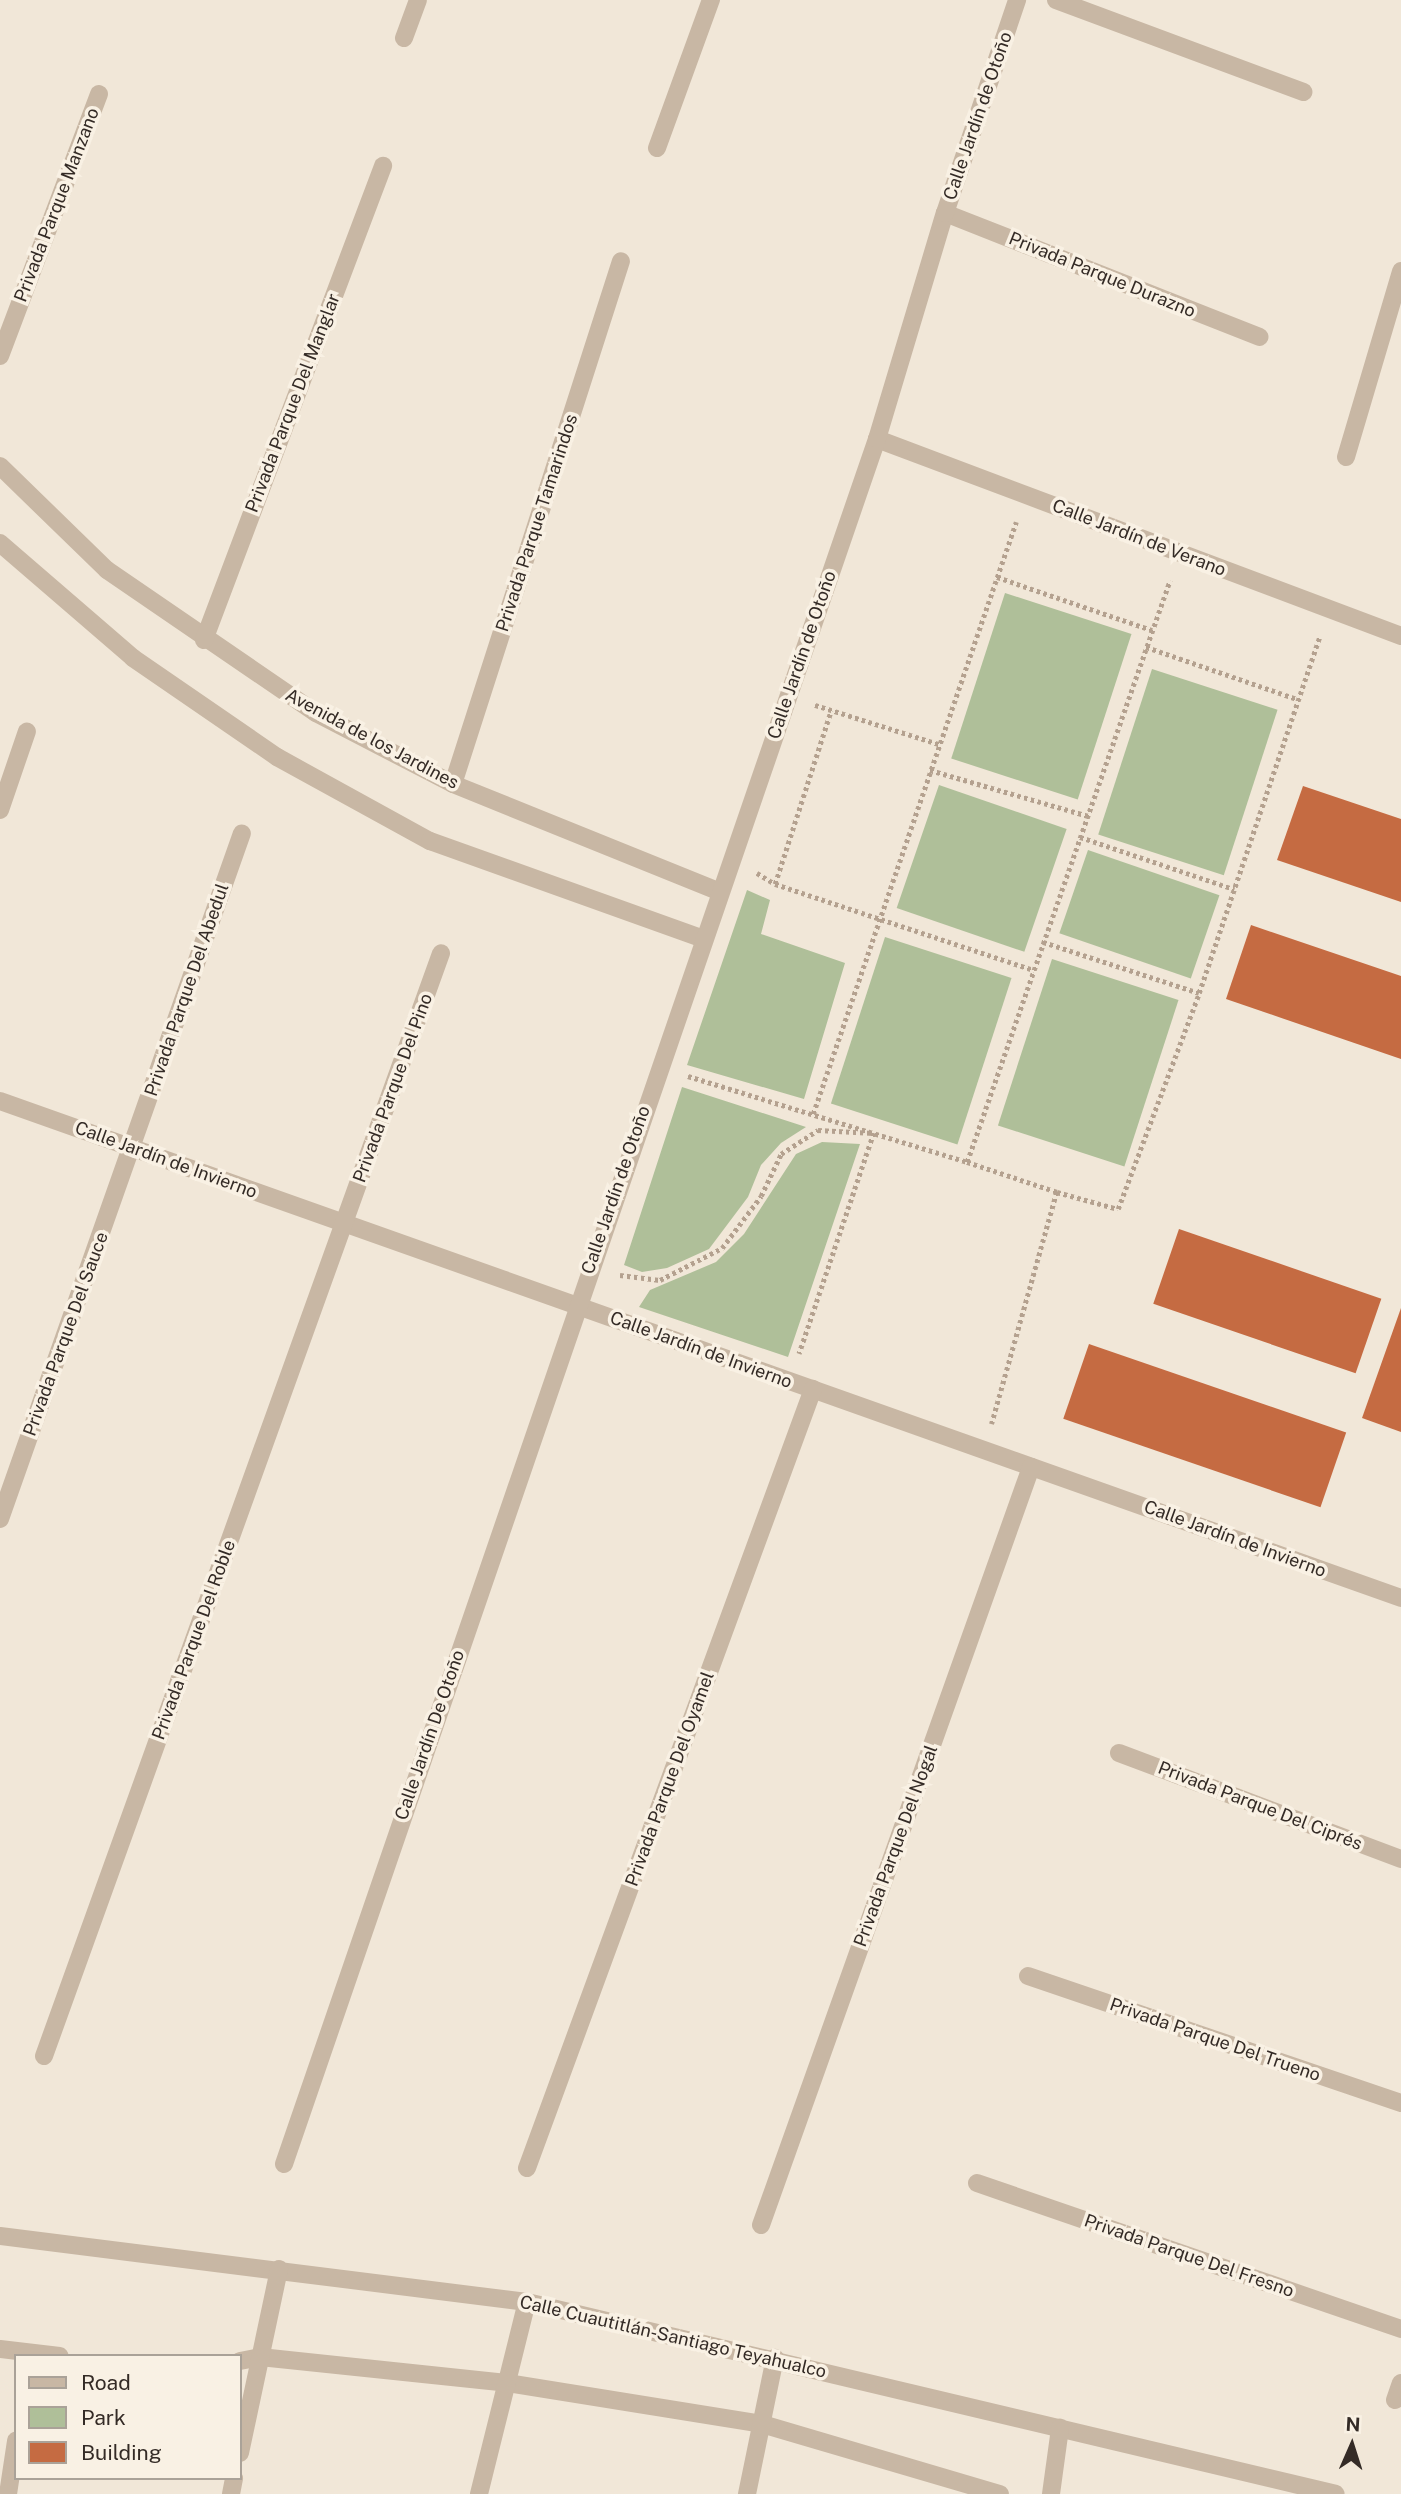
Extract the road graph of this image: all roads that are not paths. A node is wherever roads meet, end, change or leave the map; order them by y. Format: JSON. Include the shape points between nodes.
{"nodes":[{"id":1,"x":418,"y":0,"type":"edge"},
{"id":2,"x":711,"y":0,"type":"edge"},
{"id":3,"x":1017,"y":0,"type":"edge"},
{"id":4,"x":1056,"y":0,"type":"edge"},
{"id":5,"x":404,"y":38,"type":"dead end"},
{"id":6,"x":1303,"y":93,"type":"dead end"},
{"id":7,"x":99,"y":94,"type":"dead end"},
{"id":8,"x":657,"y":148,"type":"dead end"},
{"id":9,"x":383,"y":166,"type":"dead end"},
{"id":10,"x":945,"y":213,"type":"junction"},
{"id":11,"x":621,"y":261,"type":"dead end"},
{"id":12,"x":1401,"y":271,"type":"edge"},
{"id":13,"x":1259,"y":337,"type":"dead end"},
{"id":14,"x":0,"y":356,"type":"edge"},
{"id":15,"x":877,"y":439,"type":"junction"},
{"id":16,"x":1346,"y":457,"type":"dead end"},
{"id":17,"x":0,"y":466,"type":"edge"},
{"id":18,"x":0,"y":543,"type":"edge"},
{"id":19,"x":1401,"y":636,"type":"edge"},
{"id":20,"x":204,"y":639,"type":"junction"},
{"id":21,"x":27,"y":731,"type":"dead end"},
{"id":22,"x":453,"y":784,"type":"junction"},
{"id":23,"x":0,"y":810,"type":"edge"},
{"id":24,"x":242,"y":832,"type":"dead end"},
{"id":25,"x":720,"y":892,"type":"junction"},
{"id":26,"x":703,"y":939,"type":"junction"},
{"id":27,"x":441,"y":953,"type":"dead end"},
{"id":28,"x":0,"y":1101,"type":"edge"},
{"id":29,"x":132,"y":1148,"type":"junction"},
{"id":30,"x":345,"y":1223,"type":"junction"},
{"id":31,"x":576,"y":1305,"type":"junction"},
{"id":32,"x":813,"y":1389,"type":"junction"},
{"id":33,"x":1031,"y":1467,"type":"junction"},
{"id":34,"x":0,"y":1519,"type":"edge"},
{"id":35,"x":1401,"y":1598,"type":"edge"},
{"id":36,"x":1119,"y":1753,"type":"dead end"},
{"id":37,"x":1401,"y":1859,"type":"edge"},
{"id":38,"x":1028,"y":1976,"type":"dead end"},
{"id":39,"x":44,"y":2056,"type":"dead end"},
{"id":40,"x":1401,"y":2103,"type":"edge"},
{"id":41,"x":284,"y":2164,"type":"dead end"},
{"id":42,"x":527,"y":2168,"type":"dead end"},
{"id":43,"x":977,"y":2183,"type":"dead end"},
{"id":44,"x":761,"y":2225,"type":"dead end"},
{"id":45,"x":0,"y":2235,"type":"edge"},
{"id":46,"x":279,"y":2269,"type":"junction"},
{"id":47,"x":527,"y":2302,"type":"junction"},
{"id":48,"x":1401,"y":2329,"type":"edge"},
{"id":49,"x":0,"y":2349,"type":"edge"},
{"id":50,"x":23,"y":2354,"type":"edge"},
{"id":51,"x":260,"y":2357,"type":"junction"},
{"id":52,"x":775,"y":2358,"type":"junction"},
{"id":53,"x":242,"y":2361,"type":"edge"},
{"id":54,"x":507,"y":2382,"type":"junction"},
{"id":55,"x":762,"y":2424,"type":"junction"},
{"id":56,"x":1060,"y":2428,"type":"junction"},
{"id":57,"x":242,"y":2443,"type":"edge"},
{"id":58,"x":14,"y":2454,"type":"edge"},
{"id":59,"x":1296,"y":2490,"type":"edge"},
{"id":60,"x":8,"y":2494,"type":"edge"},
{"id":61,"x":479,"y":2494,"type":"edge"},
{"id":62,"x":747,"y":2494,"type":"edge"},
{"id":63,"x":1000,"y":2494,"type":"edge"},
{"id":64,"x":1051,"y":2494,"type":"edge"},
{"id":65,"x":1336,"y":2494,"type":"edge"}],
"edges":[{"from":1,"to":5,"type":"street"},
{"from":2,"to":8,"type":"street"},
{"from":3,"to":10,"type":"street","name":"Calle Jardín de Otoño"},
{"from":4,"to":6,"type":"street"},
{"from":7,"to":14,"type":"street","name":"Privada Parque Manzano"},
{"from":9,"to":20,"type":"street","name":"Privada Parque Del Manglar"},
{"from":10,"to":13,"type":"street","name":"Privada Parque Durazno"},
{"from":10,"to":15,"type":"street","name":"Calle Jardín de Otoño"},
{"from":11,"to":22,"type":"street","name":"Privada Parque Tamarindos"},
{"from":12,"to":16,"type":"street"},
{"from":15,"to":19,"type":"street","name":"Calle Jardín de Verano"},
{"from":15,"to":25,"type":"street","name":"Calle Jardín de Otoño"},
{"from":17,"to":20,"type":"street","name":"Avenida de los Jardines","via":[[107,570]]},
{"from":18,"to":26,"type":"street","via":[[133,658],[289,763],[430,841]]},
{"from":20,"to":22,"type":"street","name":"Avenida de los Jardines","via":[[316,713]]},
{"from":21,"to":23,"type":"street"},
{"from":22,"to":25,"type":"street","name":"Avenida de los Jardines"},
{"from":24,"to":29,"type":"street","name":"Privada Parque Del Abedul"},
{"from":25,"to":26,"type":"street","name":"Calle Jardín de Otoño"},
{"from":26,"to":31,"type":"street","name":"Calle Jardín de Otoño"},
{"from":27,"to":30,"type":"street","name":"Privada Parque Del Pino"},
{"from":28,"to":29,"type":"street","name":"Calle Jardín de Invierno"},
{"from":29,"to":30,"type":"street","name":"Calle Jardín de Invierno"},
{"from":29,"to":34,"type":"street","name":"Privada Parque Del Sauce"},
{"from":30,"to":31,"type":"street","name":"Calle Jardín de Invierno"},
{"from":30,"to":39,"type":"street","name":"Privada Parque Del Roble"},
{"from":31,"to":32,"type":"street","name":"Calle Jardín de Invierno"},
{"from":31,"to":41,"type":"street","name":"Calle Jardín De Otoño"},
{"from":32,"to":33,"type":"street","name":"Calle Jardín de Invierno"},
{"from":32,"to":42,"type":"street","name":"Privada Parque Del Oyamel"},
{"from":33,"to":35,"type":"street","name":"Calle Jardín de Invierno"},
{"from":33,"to":44,"type":"street","name":"Privada Parque Del Nogal"},
{"from":36,"to":37,"type":"street","name":"Privada Parque Del Ciprés"},
{"from":38,"to":40,"type":"street","name":"Privada Parque Del Trueno"},
{"from":43,"to":48,"type":"street","name":"Privada Parque Del Fresno"},
{"from":45,"to":46,"type":"street","name":"Calle Cuautitlán-Santiago Teyahualco"},
{"from":46,"to":47,"type":"street","name":"Calle Cuautitlán-Santiago Teyahualco"},
{"from":46,"to":51,"type":"street"},
{"from":47,"to":52,"type":"street","name":"Calle Cuautitlán-Santiago Teyahualco"},
{"from":47,"to":54,"type":"street"},
{"from":49,"to":50,"type":"street"},
{"from":51,"to":53,"type":"street"},
{"from":51,"to":54,"type":"street"},
{"from":51,"to":57,"type":"street"},
{"from":52,"to":55,"type":"street"},
{"from":52,"to":56,"type":"street","name":"Calle Cuautitlán-Santiago Teyahualco"},
{"from":54,"to":55,"type":"street"},
{"from":54,"to":61,"type":"street"},
{"from":55,"to":62,"type":"street"},
{"from":55,"to":63,"type":"street"},
{"from":56,"to":59,"type":"street","name":"Calle Cuautitlán-Santiago Teyahualco"},
{"from":56,"to":64,"type":"street"},
{"from":58,"to":60,"type":"street"},
{"from":59,"to":65,"type":"street","name":"Calle Cuautitlán-Santiago Teyahualco"}]}
